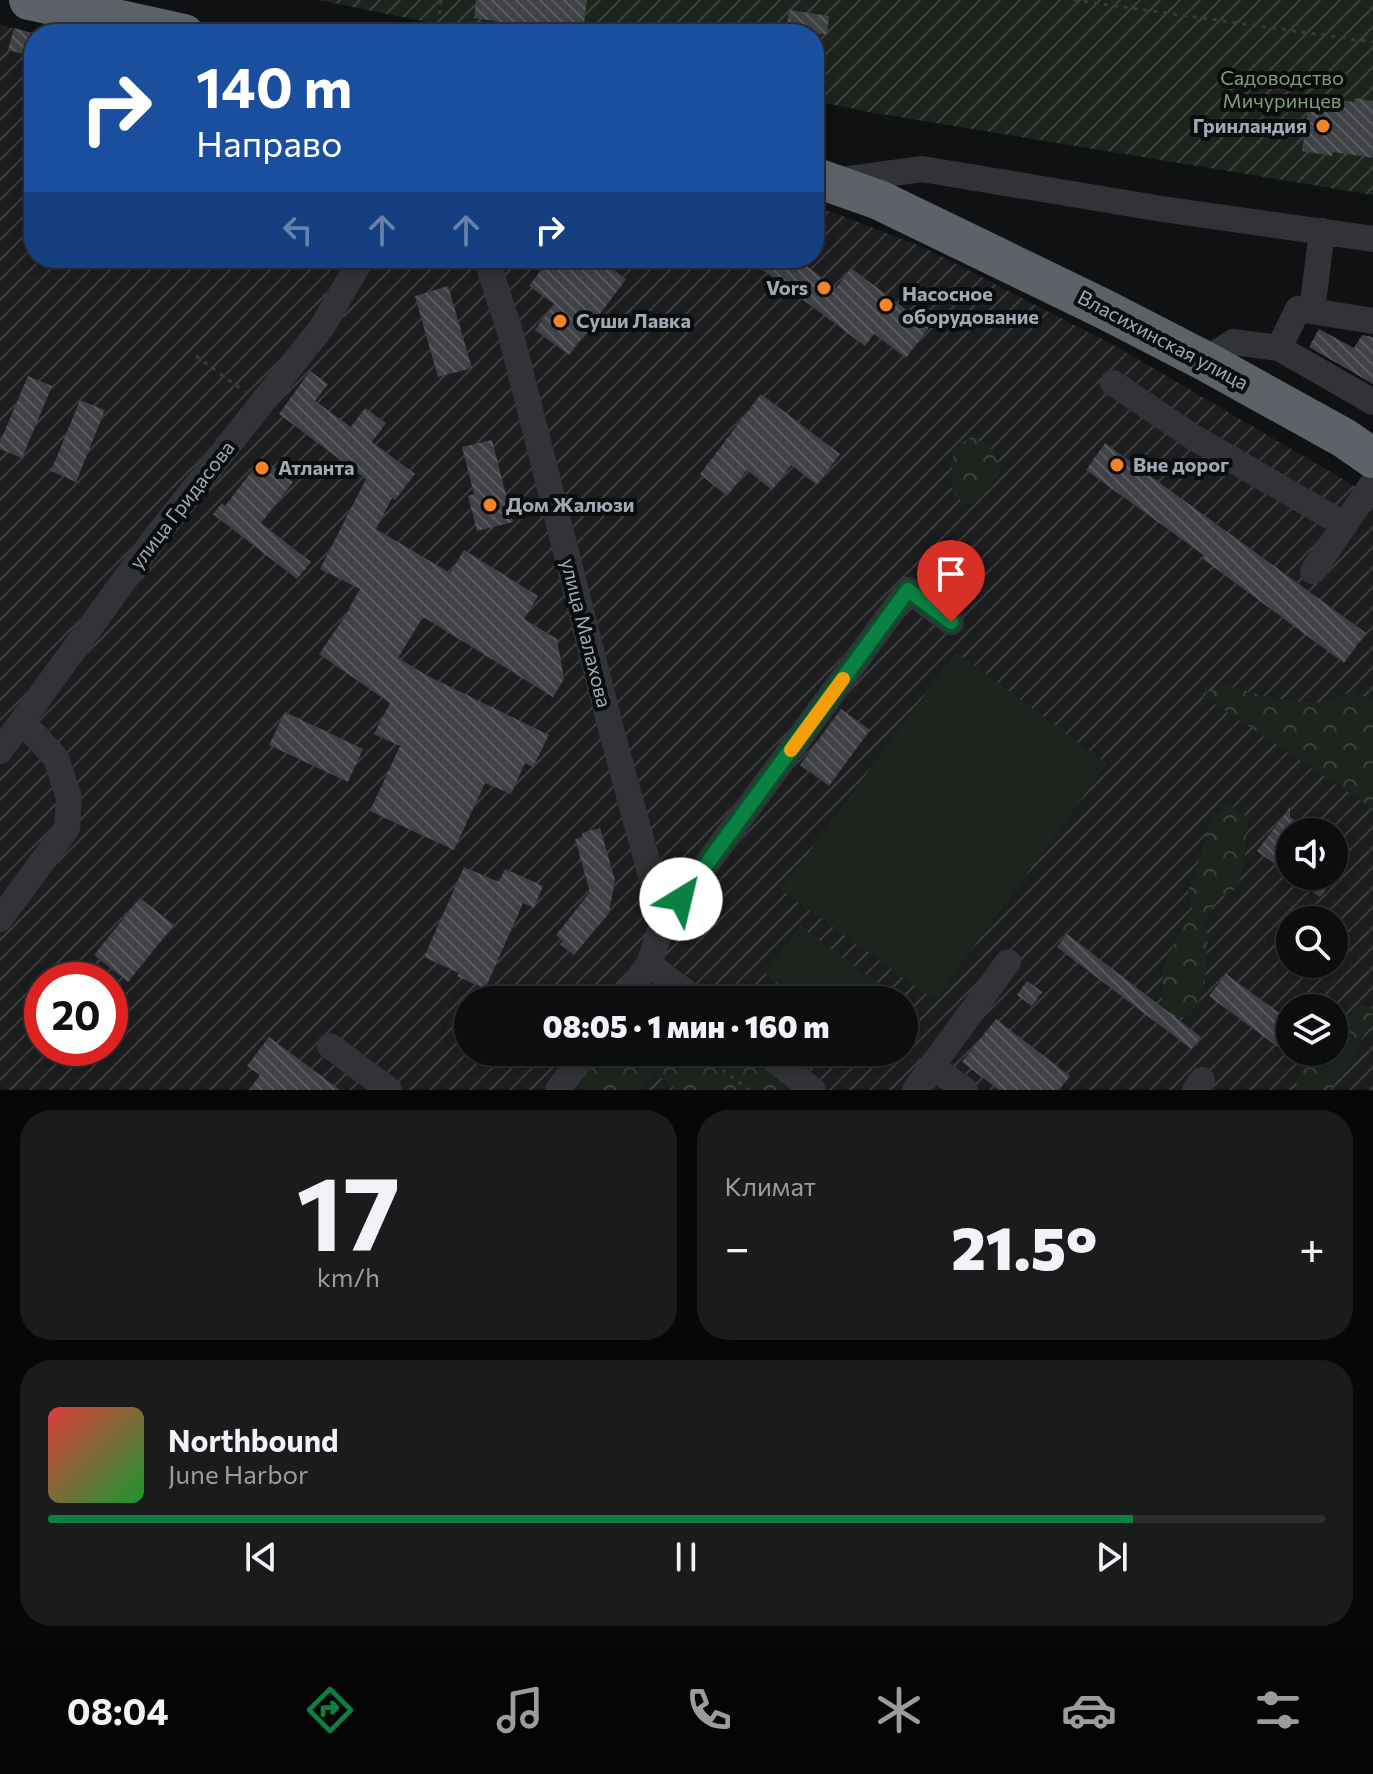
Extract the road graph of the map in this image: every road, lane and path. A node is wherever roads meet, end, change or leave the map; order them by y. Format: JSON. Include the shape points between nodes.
{"nodes":[{"id":1,"x":29,"y":0,"type":"edge"},
{"id":2,"x":441,"y":0,"type":"edge"},
{"id":3,"x":1074,"y":0,"type":"edge"},
{"id":4,"x":138,"y":24,"type":"edge"},
{"id":5,"x":438,"y":24,"type":"edge"},
{"id":6,"x":1373,"y":42,"type":"edge"},
{"id":7,"x":824,"y":179,"type":"edge"},
{"id":8,"x":824,"y":180,"type":"edge"},
{"id":9,"x":1322,"y":231,"type":"junction"},
{"id":10,"x":1373,"y":239,"type":"edge"},
{"id":11,"x":356,"y":268,"type":"edge"},
{"id":12,"x":489,"y":268,"type":"edge"},
{"id":13,"x":1312,"y":311,"type":"junction"},
{"id":14,"x":1373,"y":321,"type":"edge"},
{"id":15,"x":1279,"y":348,"type":"junction"},
{"id":16,"x":196,"y":356,"type":"dead end"},
{"id":17,"x":1205,"y":361,"type":"junction"},
{"id":18,"x":1113,"y":383,"type":"dead end"},
{"id":19,"x":1373,"y":402,"type":"edge"},
{"id":20,"x":261,"y":403,"type":"junction"},
{"id":21,"x":1373,"y":458,"type":"edge"},
{"id":22,"x":1373,"y":483,"type":"edge"},
{"id":23,"x":1345,"y":525,"type":"junction"},
{"id":24,"x":1313,"y":571,"type":"dead end"},
{"id":25,"x":951,"y":622,"type":"dead end"},
{"id":26,"x":20,"y":724,"type":"junction"},
{"id":27,"x":0,"y":751,"type":"edge"},
{"id":28,"x":0,"y":919,"type":"edge"},
{"id":29,"x":662,"y":925,"type":"junction"},
{"id":30,"x":1008,"y":962,"type":"dead end"},
{"id":31,"x":649,"y":964,"type":"junction"},
{"id":32,"x":632,"y":986,"type":"edge"},
{"id":33,"x":678,"y":986,"type":"edge"},
{"id":34,"x":330,"y":1046,"type":"dead end"},
{"id":35,"x":575,"y":1066,"type":"edge"},
{"id":36,"x":717,"y":1066,"type":"edge"},
{"id":37,"x":782,"y":1066,"type":"edge"},
{"id":38,"x":932,"y":1066,"type":"junction"},
{"id":39,"x":389,"y":1090,"type":"edge"},
{"id":40,"x":558,"y":1090,"type":"edge"},
{"id":41,"x":749,"y":1090,"type":"edge"},
{"id":42,"x":813,"y":1090,"type":"edge"},
{"id":43,"x":915,"y":1090,"type":"edge"},
{"id":44,"x":965,"y":1090,"type":"edge"}],
"edges":[{"from":1,"to":4,"type":"highway"},
{"from":2,"to":5,"type":"path"},
{"from":3,"to":6,"type":"path"},
{"from":7,"to":9,"type":"street","via":[[922,169]]},
{"from":8,"to":17,"type":"highway","name":"Власихинская улица","via":[[927,222]]},
{"from":9,"to":10,"type":"street"},
{"from":9,"to":13,"type":"street"},
{"from":11,"to":20,"type":"street","name":"улица Гридасова","via":[[322,327]]},
{"from":12,"to":29,"type":"street","name":"улица Малахова","via":[[511,335]]},
{"from":13,"to":14,"type":"street"},
{"from":13,"to":15,"type":"street","via":[[1298,309]]},
{"from":15,"to":17,"type":"street","via":[[1233,342]]},
{"from":15,"to":19,"type":"street"},
{"from":16,"to":20,"type":"path"},
{"from":17,"to":21,"type":"highway","name":"Власихинская улица"},
{"from":18,"to":23,"type":"street","via":[[1193,437]]},
{"from":20,"to":26,"type":"street","name":"улица Гридасова"},
{"from":22,"to":23,"type":"street"},
{"from":23,"to":24,"type":"street"},
{"from":25,"to":29,"type":"street","via":[[908,590]]},
{"from":26,"to":27,"type":"street","name":"улица Гридасова"},
{"from":26,"to":28,"type":"street","via":[[56,758],[69,798],[67,828]]},
{"from":29,"to":31,"type":"street"},
{"from":30,"to":38,"type":"street"},
{"from":31,"to":32,"type":"street"},
{"from":31,"to":33,"type":"street"},
{"from":34,"to":39,"type":"street"},
{"from":35,"to":40,"type":"street"},
{"from":36,"to":41,"type":"path"},
{"from":37,"to":42,"type":"street"},
{"from":38,"to":43,"type":"street"},
{"from":38,"to":44,"type":"street"}]}
